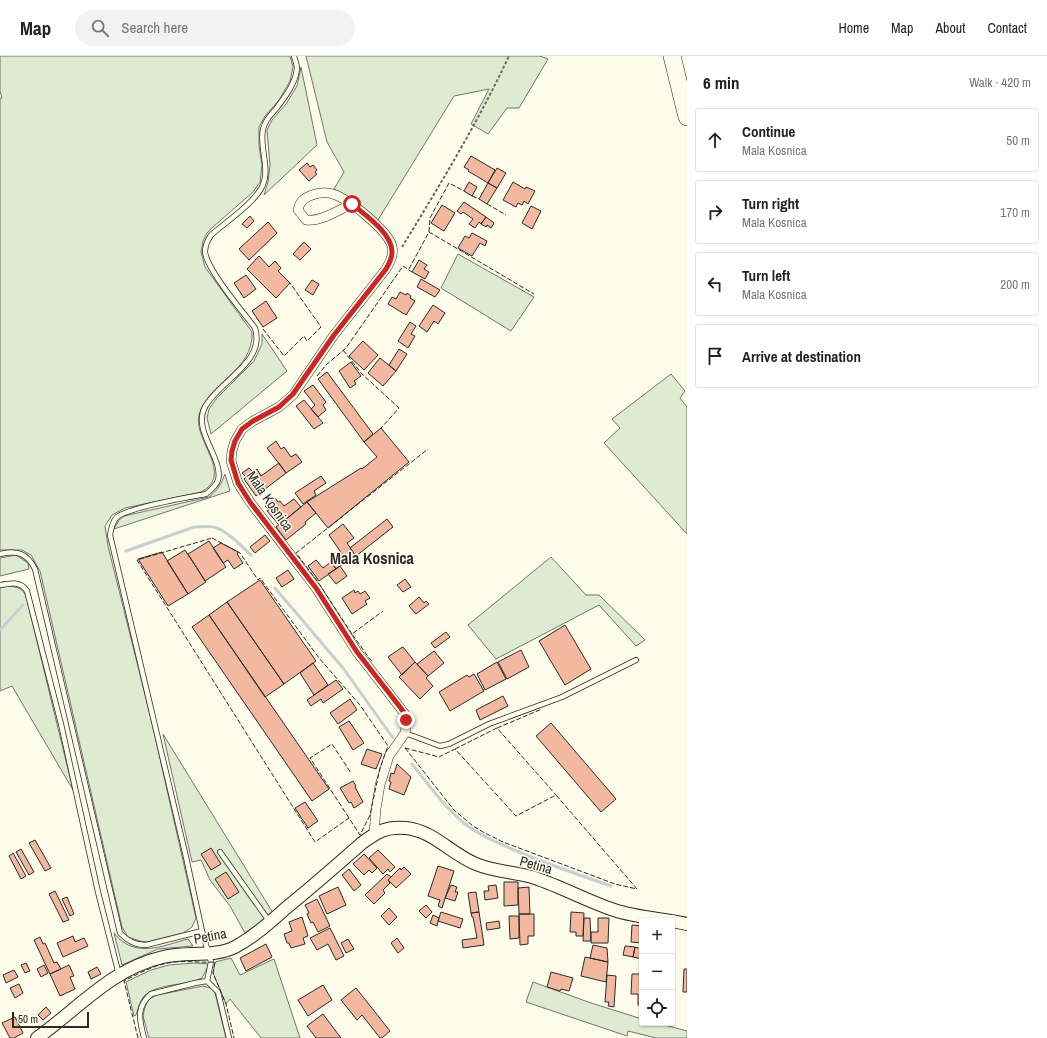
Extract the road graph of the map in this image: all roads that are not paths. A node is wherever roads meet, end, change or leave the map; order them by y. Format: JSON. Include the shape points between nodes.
{"nodes":[{"id":1,"x":294,"y":56,"type":"edge"},
{"id":2,"x":672,"y":56,"type":"edge"},
{"id":3,"x":687,"y":117,"type":"edge"},
{"id":4,"x":352,"y":204,"type":"junction"},
{"id":5,"x":0,"y":554,"type":"edge"},
{"id":6,"x":0,"y":585,"type":"edge"},
{"id":7,"x":636,"y":660,"type":"dead end"},
{"id":8,"x":405,"y":732,"type":"junction"},
{"id":9,"x":374,"y":834,"type":"junction"},
{"id":10,"x":220,"y":852,"type":"dead end"},
{"id":11,"x":655,"y":918,"type":"edge"},
{"id":12,"x":270,"y":922,"type":"junction"},
{"id":13,"x":675,"y":922,"type":"edge"},
{"id":14,"x":687,"y":924,"type":"edge"},
{"id":15,"x":202,"y":931,"type":"junction"},
{"id":16,"x":208,"y":954,"type":"junction"},
{"id":17,"x":119,"y":975,"type":"junction"},
{"id":18,"x":207,"y":981,"type":"junction"},
{"id":19,"x":37,"y":1038,"type":"edge"},
{"id":20,"x":144,"y":1038,"type":"edge"},
{"id":21,"x":229,"y":1038,"type":"edge"}],
"edges":[{"from":1,"to":15,"type":"lane","via":[[297,68],[292,85],[263,129],[266,167],[263,185],[256,196],[211,235],[206,243],[205,253],[209,266],[255,328],[257,335],[257,342],[249,359],[214,395],[205,407],[202,417],[203,429],[218,470],[218,480],[206,494],[122,513],[116,518],[110,536]]},
{"from":2,"to":3,"type":"highway"},
{"from":4,"to":4,"type":"street","via":[[331,193],[318,193],[306,197],[299,203],[298,210],[306,220],[313,221]]},
{"from":4,"to":8,"type":"street","name":"Mala Kosnica","via":[[385,234],[392,246],[391,261],[293,394],[279,407],[242,429],[235,441],[231,460],[238,483],[250,502],[316,588],[357,652],[405,714]]},
{"from":5,"to":15,"type":"lane","via":[[17,552],[31,561],[35,569],[120,933],[137,945],[146,945]]},
{"from":6,"to":17,"type":"lane","via":[[20,584],[27,590]]},
{"from":7,"to":8,"type":"lane","via":[[562,697],[489,724],[449,744],[440,746]]},
{"from":8,"to":9,"type":"street","via":[[389,756],[380,786]]},
{"from":9,"to":11,"type":"street","name":"Petina","via":[[398,827],[419,831],[465,859],[484,867],[536,878],[616,911]]},
{"from":9,"to":12,"type":"street","name":"Petina"},
{"from":10,"to":12,"type":"lane"},
{"from":12,"to":16,"type":"street","name":"Petina","via":[[236,946]]},
{"from":13,"to":14,"type":"street","name":"Petina"},
{"from":15,"to":16,"type":"lane"},
{"from":16,"to":17,"type":"street","name":"Petina","via":[[164,957]]},
{"from":16,"to":18,"type":"lane","via":[[210,962]]},
{"from":17,"to":19,"type":"street","name":"Petina","via":[[93,992]]},
{"from":18,"to":20,"type":"lane","via":[[151,994],[141,1008]]},
{"from":18,"to":21,"type":"lane","via":[[218,992]]}]}
